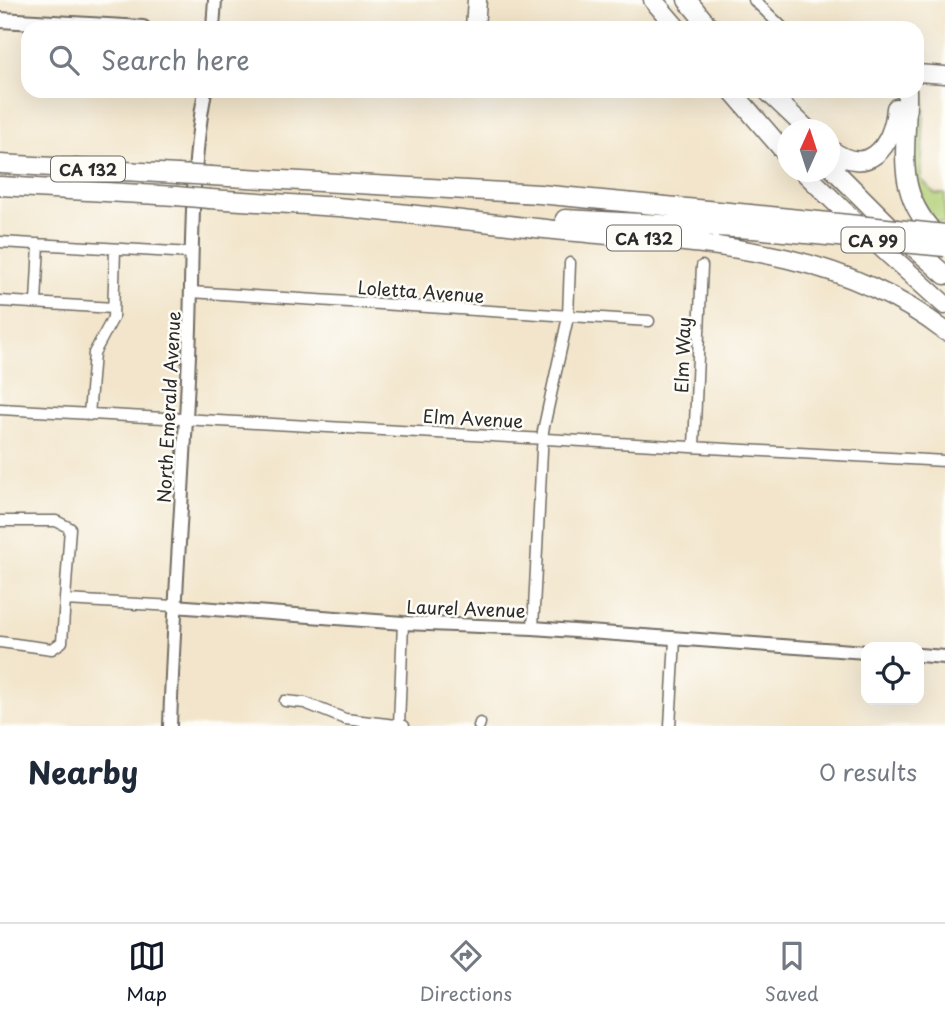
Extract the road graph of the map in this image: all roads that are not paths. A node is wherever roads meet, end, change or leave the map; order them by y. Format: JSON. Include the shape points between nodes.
{"nodes":[{"id":1,"x":215,"y":0,"type":"edge"},
{"id":2,"x":468,"y":0,"type":"edge"},
{"id":3,"x":477,"y":0,"type":"edge"},
{"id":4,"x":653,"y":0,"type":"edge"},
{"id":5,"x":687,"y":0,"type":"edge"},
{"id":6,"x":754,"y":0,"type":"edge"},
{"id":7,"x":0,"y":20,"type":"edge"},
{"id":8,"x":21,"y":21,"type":"edge"},
{"id":9,"x":214,"y":21,"type":"edge"},
{"id":10,"x":466,"y":21,"type":"edge"},
{"id":11,"x":476,"y":21,"type":"edge"},
{"id":12,"x":671,"y":21,"type":"edge"},
{"id":13,"x":704,"y":21,"type":"edge"},
{"id":14,"x":776,"y":21,"type":"edge"},
{"id":15,"x":924,"y":74,"type":"edge"},
{"id":16,"x":945,"y":75,"type":"edge"},
{"id":17,"x":204,"y":98,"type":"edge"},
{"id":18,"x":738,"y":98,"type":"edge"},
{"id":19,"x":771,"y":98,"type":"edge"},
{"id":20,"x":773,"y":98,"type":"edge"},
{"id":21,"x":897,"y":98,"type":"edge"},
{"id":22,"x":907,"y":98,"type":"edge"},
{"id":23,"x":788,"y":119,"type":"edge"},
{"id":24,"x":796,"y":119,"type":"edge"},
{"id":25,"x":777,"y":143,"type":"edge"},
{"id":26,"x":840,"y":155,"type":"edge"},
{"id":27,"x":0,"y":164,"type":"edge"},
{"id":28,"x":840,"y":176,"type":"edge"},
{"id":29,"x":814,"y":182,"type":"edge"},
{"id":30,"x":0,"y":186,"type":"edge"},
{"id":31,"x":327,"y":206,"type":"junction"},
{"id":32,"x":751,"y":222,"type":"junction"},
{"id":33,"x":945,"y":234,"type":"edge"},
{"id":34,"x":0,"y":242,"type":"edge"},
{"id":35,"x":39,"y":244,"type":"junction"},
{"id":36,"x":945,"y":245,"type":"edge"},
{"id":37,"x":115,"y":249,"type":"junction"},
{"id":38,"x":192,"y":253,"type":"junction"},
{"id":39,"x":570,"y":263,"type":"dead end"},
{"id":40,"x":702,"y":266,"type":"dead end"},
{"id":41,"x":945,"y":275,"type":"edge"},
{"id":42,"x":191,"y":292,"type":"junction"},
{"id":43,"x":0,"y":301,"type":"edge"},
{"id":44,"x":36,"y":303,"type":"junction"},
{"id":45,"x":945,"y":304,"type":"edge"},
{"id":46,"x":113,"y":308,"type":"junction"},
{"id":47,"x":568,"y":317,"type":"junction"},
{"id":48,"x":649,"y":321,"type":"dead end"},
{"id":49,"x":945,"y":331,"type":"edge"},
{"id":50,"x":0,"y":410,"type":"edge"},
{"id":51,"x":89,"y":415,"type":"junction"},
{"id":52,"x":186,"y":418,"type":"junction"},
{"id":53,"x":543,"y":438,"type":"junction"},
{"id":54,"x":694,"y":446,"type":"junction"},
{"id":55,"x":945,"y":461,"type":"edge"},
{"id":56,"x":0,"y":521,"type":"edge"},
{"id":57,"x":65,"y":600,"type":"junction"},
{"id":58,"x":174,"y":606,"type":"junction"},
{"id":59,"x":404,"y":623,"type":"junction"},
{"id":60,"x":533,"y":628,"type":"junction"},
{"id":61,"x":675,"y":640,"type":"junction"},
{"id":62,"x":0,"y":642,"type":"edge"},
{"id":63,"x":861,"y":652,"type":"edge"},
{"id":64,"x":924,"y":655,"type":"edge"},
{"id":65,"x":945,"y":657,"type":"edge"},
{"id":66,"x":285,"y":701,"type":"dead end"},
{"id":67,"x":402,"y":725,"type":"edge"},
{"id":68,"x":170,"y":726,"type":"edge"},
{"id":69,"x":670,"y":726,"type":"edge"}],
"edges":[{"from":1,"to":9,"type":"street"},
{"from":2,"to":10,"type":"highway"},
{"from":3,"to":11,"type":"highway"},
{"from":4,"to":12,"type":"highway"},
{"from":5,"to":13,"type":"highway"},
{"from":6,"to":14,"type":"street"},
{"from":7,"to":8,"type":"main road"},
{"from":15,"to":16,"type":"main road"},
{"from":17,"to":38,"type":"street","name":"North Emerald Avenue"},
{"from":18,"to":25,"type":"highway"},
{"from":19,"to":23,"type":"highway"},
{"from":20,"to":24,"type":"highway"},
{"from":21,"to":26,"type":"highway","via":[[894,128],[882,150],[854,159]]},
{"from":22,"to":36,"type":"highway","via":[[904,155],[908,185],[922,218]]},
{"from":27,"to":32,"type":"highway","number":"CA 132","bridge":true,"via":[[525,193]]},
{"from":28,"to":41,"type":"highway","number":"CA 99"},
{"from":29,"to":45,"type":"highway","number":"CA 99"},
{"from":30,"to":31,"type":"highway","number":"CA 132","bridge":true},
{"from":31,"to":32,"type":"highway"},
{"from":31,"to":49,"type":"highway","number":"CA 132","via":[[781,256],[868,284]]},
{"from":32,"to":33,"type":"highway","number":"CA 132","bridge":true},
{"from":32,"to":36,"type":"highway","bridge":true},
{"from":34,"to":35,"type":"street"},
{"from":35,"to":37,"type":"street"},
{"from":35,"to":44,"type":"street"},
{"from":37,"to":38,"type":"street"},
{"from":37,"to":46,"type":"street"},
{"from":38,"to":42,"type":"street","name":"North Emerald Avenue"},
{"from":39,"to":47,"type":"street"},
{"from":40,"to":54,"type":"street","name":"Elm Way"},
{"from":42,"to":47,"type":"street","name":"Loletta Avenue"},
{"from":42,"to":52,"type":"street","name":"North Emerald Avenue"},
{"from":43,"to":44,"type":"street"},
{"from":44,"to":46,"type":"street"},
{"from":46,"to":51,"type":"street","via":[[110,325],[93,358]]},
{"from":47,"to":48,"type":"street","name":"Loletta Avenue"},
{"from":47,"to":53,"type":"street"},
{"from":50,"to":51,"type":"street","name":"Elm Avenue"},
{"from":51,"to":52,"type":"street","name":"Elm Avenue"},
{"from":52,"to":53,"type":"street","name":"Elm Avenue"},
{"from":52,"to":58,"type":"street","name":"North Emerald Avenue"},
{"from":53,"to":54,"type":"street","name":"Elm Avenue"},
{"from":53,"to":60,"type":"street"},
{"from":54,"to":55,"type":"street","name":"Elm Avenue"},
{"from":56,"to":57,"type":"street","via":[[56,522],[69,528]]},
{"from":57,"to":58,"type":"street","name":"Laurel Avenue"},
{"from":57,"to":62,"type":"street","via":[[62,642],[52,649]]},
{"from":58,"to":59,"type":"street","name":"Laurel Avenue"},
{"from":58,"to":68,"type":"street","name":"North Emerald Avenue"},
{"from":59,"to":60,"type":"street","name":"Laurel Avenue"},
{"from":59,"to":67,"type":"street"},
{"from":60,"to":61,"type":"street","name":"Laurel Avenue"},
{"from":61,"to":63,"type":"street","name":"Laurel Avenue"},
{"from":61,"to":69,"type":"street"},
{"from":64,"to":65,"type":"street"},
{"from":66,"to":67,"type":"street","via":[[305,703],[345,719]]}]}
